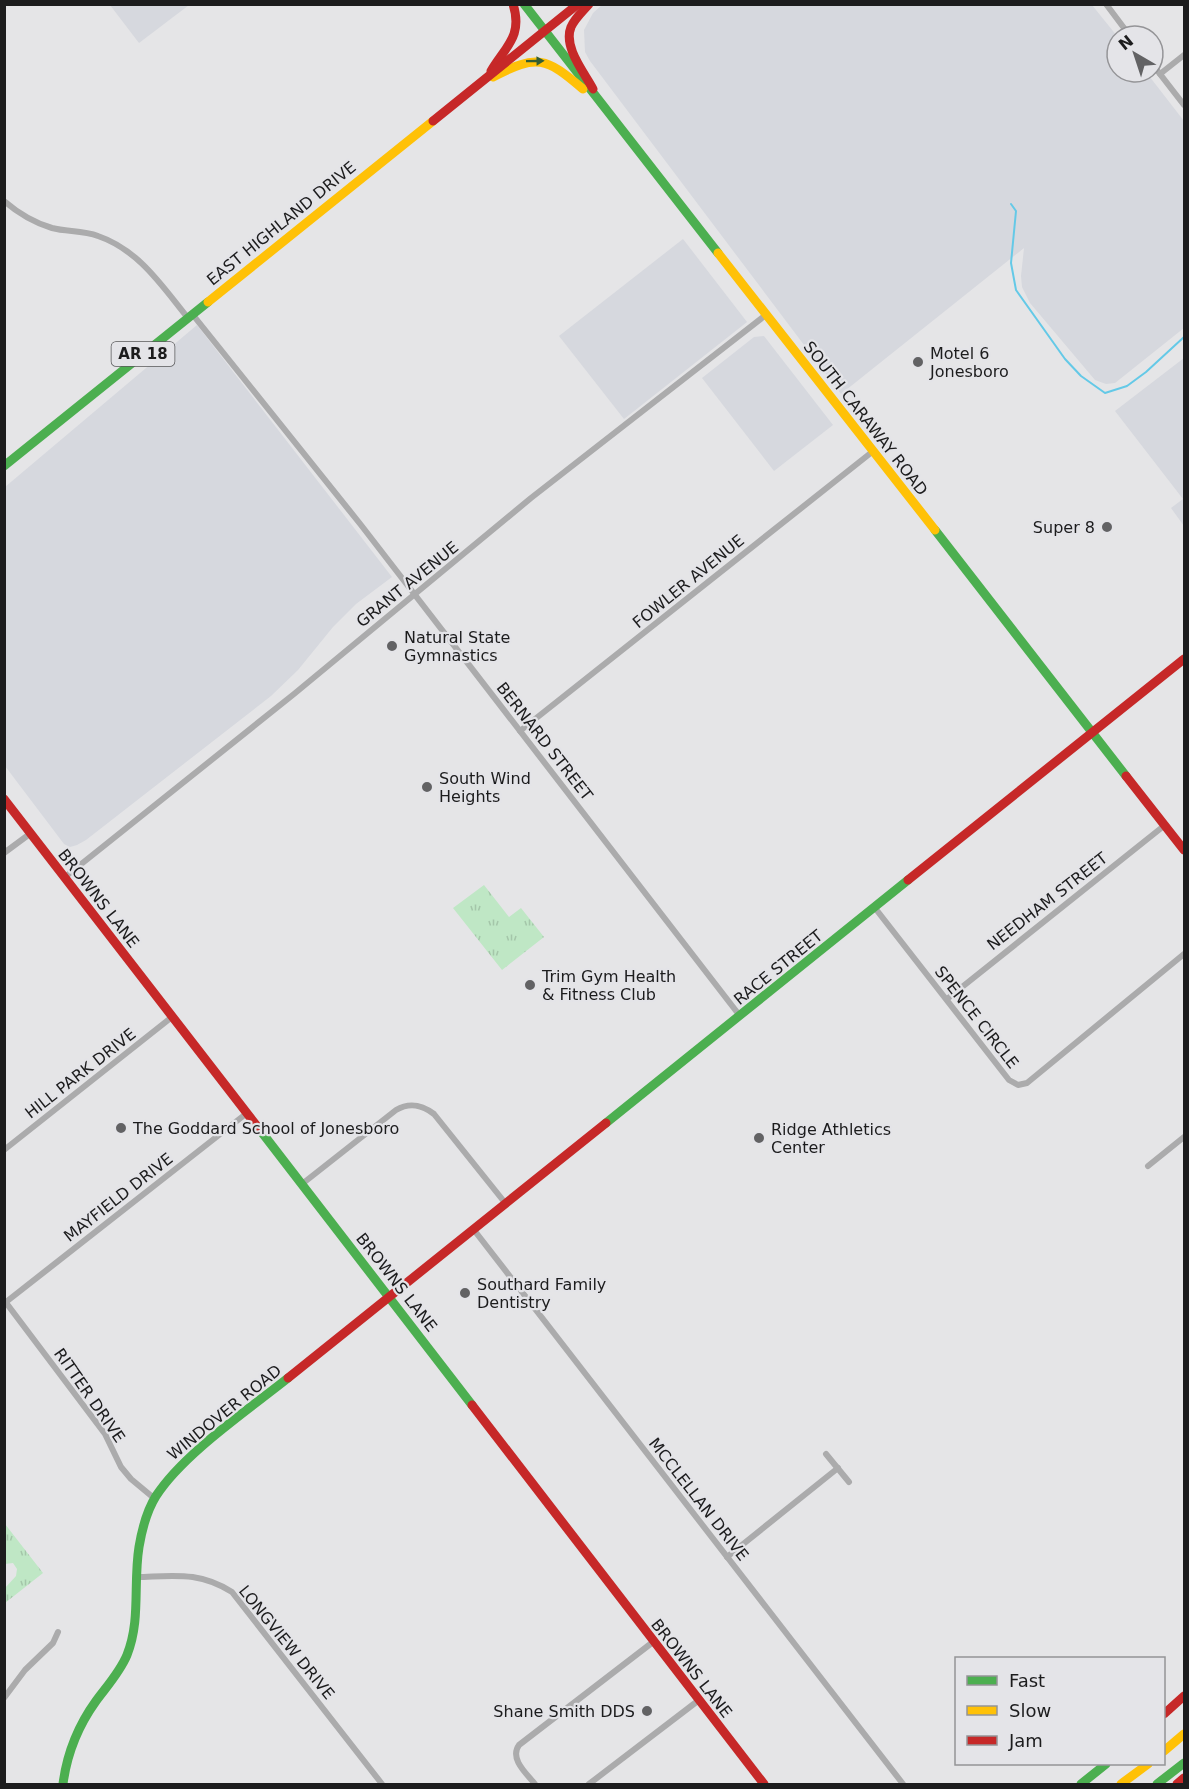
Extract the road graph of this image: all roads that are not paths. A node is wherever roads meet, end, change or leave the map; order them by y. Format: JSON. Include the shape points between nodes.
{"nodes":[{"id":1,"x":513,"y":4,"type":"edge"},
{"id":2,"x":524,"y":4,"type":"edge"},
{"id":3,"x":578,"y":4,"type":"edge"},
{"id":4,"x":589,"y":4,"type":"edge"},
{"id":5,"x":1106,"y":4,"type":"edge"},
{"id":6,"x":1121,"y":24,"type":"edge"},
{"id":7,"x":544,"y":31,"type":"junction"},
{"id":8,"x":1185,"y":55,"type":"edge"},
{"id":9,"x":1165,"y":70,"type":"edge"},
{"id":10,"x":485,"y":78,"type":"junction"},
{"id":11,"x":1165,"y":80,"type":"edge"},
{"id":12,"x":600,"y":104,"type":"junction"},
{"id":13,"x":1185,"y":105,"type":"edge"},
{"id":14,"x":4,"y":201,"type":"edge"},
{"id":15,"x":767,"y":314,"type":"junction"},
{"id":16,"x":190,"y":316,"type":"junction"},
{"id":17,"x":872,"y":452,"type":"junction"},
{"id":18,"x":4,"y":466,"type":"edge"},
{"id":19,"x":415,"y":596,"type":"junction"},
{"id":20,"x":1185,"y":659,"type":"edge"},
{"id":21,"x":520,"y":731,"type":"junction"},
{"id":22,"x":1093,"y":732,"type":"junction"},
{"id":23,"x":4,"y":799,"type":"edge"},
{"id":24,"x":1165,"y":825,"type":"junction"},
{"id":25,"x":31,"y":833,"type":"junction"},
{"id":26,"x":1185,"y":850,"type":"edge"},
{"id":27,"x":4,"y":854,"type":"edge"},
{"id":28,"x":64,"y":877,"type":"junction"},
{"id":29,"x":875,"y":908,"type":"junction"},
{"id":30,"x":1185,"y":954,"type":"edge"},
{"id":31,"x":947,"y":999,"type":"junction"},
{"id":32,"x":740,"y":1016,"type":"junction"},
{"id":33,"x":172,"y":1017,"type":"junction"},
{"id":34,"x":247,"y":1113,"type":"junction"},
{"id":35,"x":1185,"y":1137,"type":"edge"},
{"id":36,"x":4,"y":1150,"type":"edge"},
{"id":37,"x":1148,"y":1166,"type":"dead end"},
{"id":38,"x":302,"y":1184,"type":"junction"},
{"id":39,"x":506,"y":1204,"type":"junction"},
{"id":40,"x":474,"y":1230,"type":"junction"},
{"id":41,"x":390,"y":1298,"type":"junction"},
{"id":42,"x":5,"y":1301,"type":"edge"},
{"id":43,"x":826,"y":1454,"type":"dead end"},
{"id":44,"x":838,"y":1468,"type":"junction"},
{"id":45,"x":849,"y":1482,"type":"dead end"},
{"id":46,"x":155,"y":1498,"type":"junction"},
{"id":47,"x":727,"y":1557,"type":"junction"},
{"id":48,"x":137,"y":1577,"type":"junction"},
{"id":49,"x":58,"y":1632,"type":"dead end"},
{"id":50,"x":653,"y":1642,"type":"junction"},
{"id":51,"x":1185,"y":1696,"type":"edge"},
{"id":52,"x":4,"y":1698,"type":"edge"},
{"id":53,"x":699,"y":1700,"type":"junction"},
{"id":54,"x":1165,"y":1713,"type":"edge"},
{"id":55,"x":1185,"y":1734,"type":"edge"},
{"id":56,"x":1165,"y":1750,"type":"edge"},
{"id":57,"x":1185,"y":1763,"type":"edge"},
{"id":58,"x":1105,"y":1765,"type":"edge"},
{"id":59,"x":1147,"y":1765,"type":"edge"},
{"id":60,"x":1185,"y":1778,"type":"edge"},
{"id":61,"x":63,"y":1785,"type":"edge"},
{"id":62,"x":382,"y":1785,"type":"edge"},
{"id":63,"x":536,"y":1785,"type":"edge"},
{"id":64,"x":589,"y":1785,"type":"edge"},
{"id":65,"x":764,"y":1785,"type":"edge"},
{"id":66,"x":903,"y":1785,"type":"edge"},
{"id":67,"x":1081,"y":1785,"type":"edge"},
{"id":68,"x":1121,"y":1785,"type":"edge"},
{"id":69,"x":1157,"y":1785,"type":"edge"},
{"id":70,"x":1177,"y":1785,"type":"edge"}],
"edges":[{"from":1,"to":10,"type":"main road","via":[[518,20],[512,44]]},
{"from":2,"to":7,"type":"main road","name":"SOUTH CARAWAY ROAD"},
{"from":3,"to":7,"type":"main road","name":"EAST HIGHLAND DRIVE","number":"AR 18"},
{"from":4,"to":12,"type":"main road","via":[[570,28],[569,41]]},
{"from":5,"to":6,"type":"street"},
{"from":7,"to":10,"type":"main road","name":"EAST HIGHLAND DRIVE","number":"AR 18"},
{"from":7,"to":12,"type":"main road","name":"SOUTH CARAWAY ROAD"},
{"from":8,"to":9,"type":"street"},
{"from":10,"to":12,"type":"main road","one_way":true,"via":[[524,62],[544,61],[562,70]]},
{"from":10,"to":16,"type":"main road","name":"EAST HIGHLAND DRIVE","number":"AR 18"},
{"from":11,"to":13,"type":"street"},
{"from":12,"to":15,"type":"main road","name":"SOUTH CARAWAY ROAD"},
{"from":14,"to":16,"type":"street","name":"BERNARD STREET","via":[[36,222],[85,232],[123,247]]},
{"from":15,"to":17,"type":"main road","name":"SOUTH CARAWAY ROAD"},
{"from":15,"to":19,"type":"street","name":"GRANT AVENUE","via":[[531,498]]},
{"from":16,"to":18,"type":"main road","name":"EAST HIGHLAND DRIVE","number":"AR 18"},
{"from":16,"to":19,"type":"street","name":"BERNARD STREET","via":[[260,397]]},
{"from":17,"to":21,"type":"street","name":"FOWLER AVENUE"},
{"from":17,"to":22,"type":"main road","name":"SOUTH CARAWAY ROAD"},
{"from":19,"to":21,"type":"street","name":"BERNARD STREET"},
{"from":19,"to":28,"type":"street","name":"GRANT AVENUE"},
{"from":20,"to":22,"type":"main road","name":"RACE STREET"},
{"from":21,"to":32,"type":"street","name":"BERNARD STREET"},
{"from":22,"to":24,"type":"main road","name":"SOUTH CARAWAY ROAD"},
{"from":22,"to":29,"type":"main road","name":"RACE STREET"},
{"from":23,"to":25,"type":"main road","name":"BROWNS LANE"},
{"from":24,"to":26,"type":"main road","name":"SOUTH CARAWAY ROAD"},
{"from":24,"to":31,"type":"street","name":"NEEDHAM STREET"},
{"from":25,"to":27,"type":"street"},
{"from":25,"to":28,"type":"main road","name":"BROWNS LANE"},
{"from":28,"to":33,"type":"main road","name":"BROWNS LANE"},
{"from":29,"to":31,"type":"street","name":"SPENCE CIRCLE"},
{"from":29,"to":32,"type":"main road","name":"RACE STREET"},
{"from":30,"to":31,"type":"street","name":"SPENCE CIRCLE","via":[[1022,1085],[1009,1080]]},
{"from":32,"to":39,"type":"main road","name":"RACE STREET"},
{"from":33,"to":34,"type":"main road","name":"BROWNS LANE"},
{"from":33,"to":36,"type":"street","name":"HILL PARK DRIVE"},
{"from":34,"to":38,"type":"main road","name":"BROWNS LANE"},
{"from":34,"to":42,"type":"street","name":"MAYFIELD DRIVE"},
{"from":35,"to":37,"type":"street"},
{"from":38,"to":39,"type":"street","via":[[396,1110],[412,1105],[434,1114]]},
{"from":38,"to":41,"type":"main road","name":"BROWNS LANE"},
{"from":39,"to":40,"type":"main road","name":"RACE STREET"},
{"from":40,"to":41,"type":"main road","name":"RACE STREET"},
{"from":40,"to":47,"type":"street","name":"MCCLELLAN DRIVE"},
{"from":41,"to":46,"type":"main road","name":"WINDOVER ROAD","via":[[203,1447],[175,1471]]},
{"from":41,"to":50,"type":"main road","name":"BROWNS LANE"},
{"from":42,"to":46,"type":"street","name":"RITTER DRIVE","via":[[105,1434],[130,1479]]},
{"from":43,"to":44,"type":"street"},
{"from":44,"to":45,"type":"street"},
{"from":44,"to":47,"type":"street"},
{"from":46,"to":48,"type":"main road","name":"WINDOVER ROAD","via":[[141,1530]]},
{"from":47,"to":66,"type":"street","name":"MCCLELLAN DRIVE"},
{"from":48,"to":61,"type":"main road","name":"WINDOVER ROAD","via":[[138,1613],[128,1652],[115,1678],[79,1726],[66,1761]]},
{"from":48,"to":62,"type":"street","name":"LONGVIEW DRIVE","via":[[190,1576],[208,1579],[231,1592]]},
{"from":49,"to":52,"type":"street","via":[[53,1643]]},
{"from":50,"to":53,"type":"main road","name":"BROWNS LANE"},
{"from":50,"to":63,"type":"street","via":[[519,1745],[516,1760]]},
{"from":51,"to":54,"type":"main road"},
{"from":53,"to":64,"type":"street"},
{"from":53,"to":65,"type":"main road","name":"BROWNS LANE"},
{"from":55,"to":56,"type":"main road"},
{"from":57,"to":69,"type":"main road"},
{"from":58,"to":67,"type":"main road"},
{"from":59,"to":68,"type":"main road"},
{"from":60,"to":70,"type":"main road"}]}
